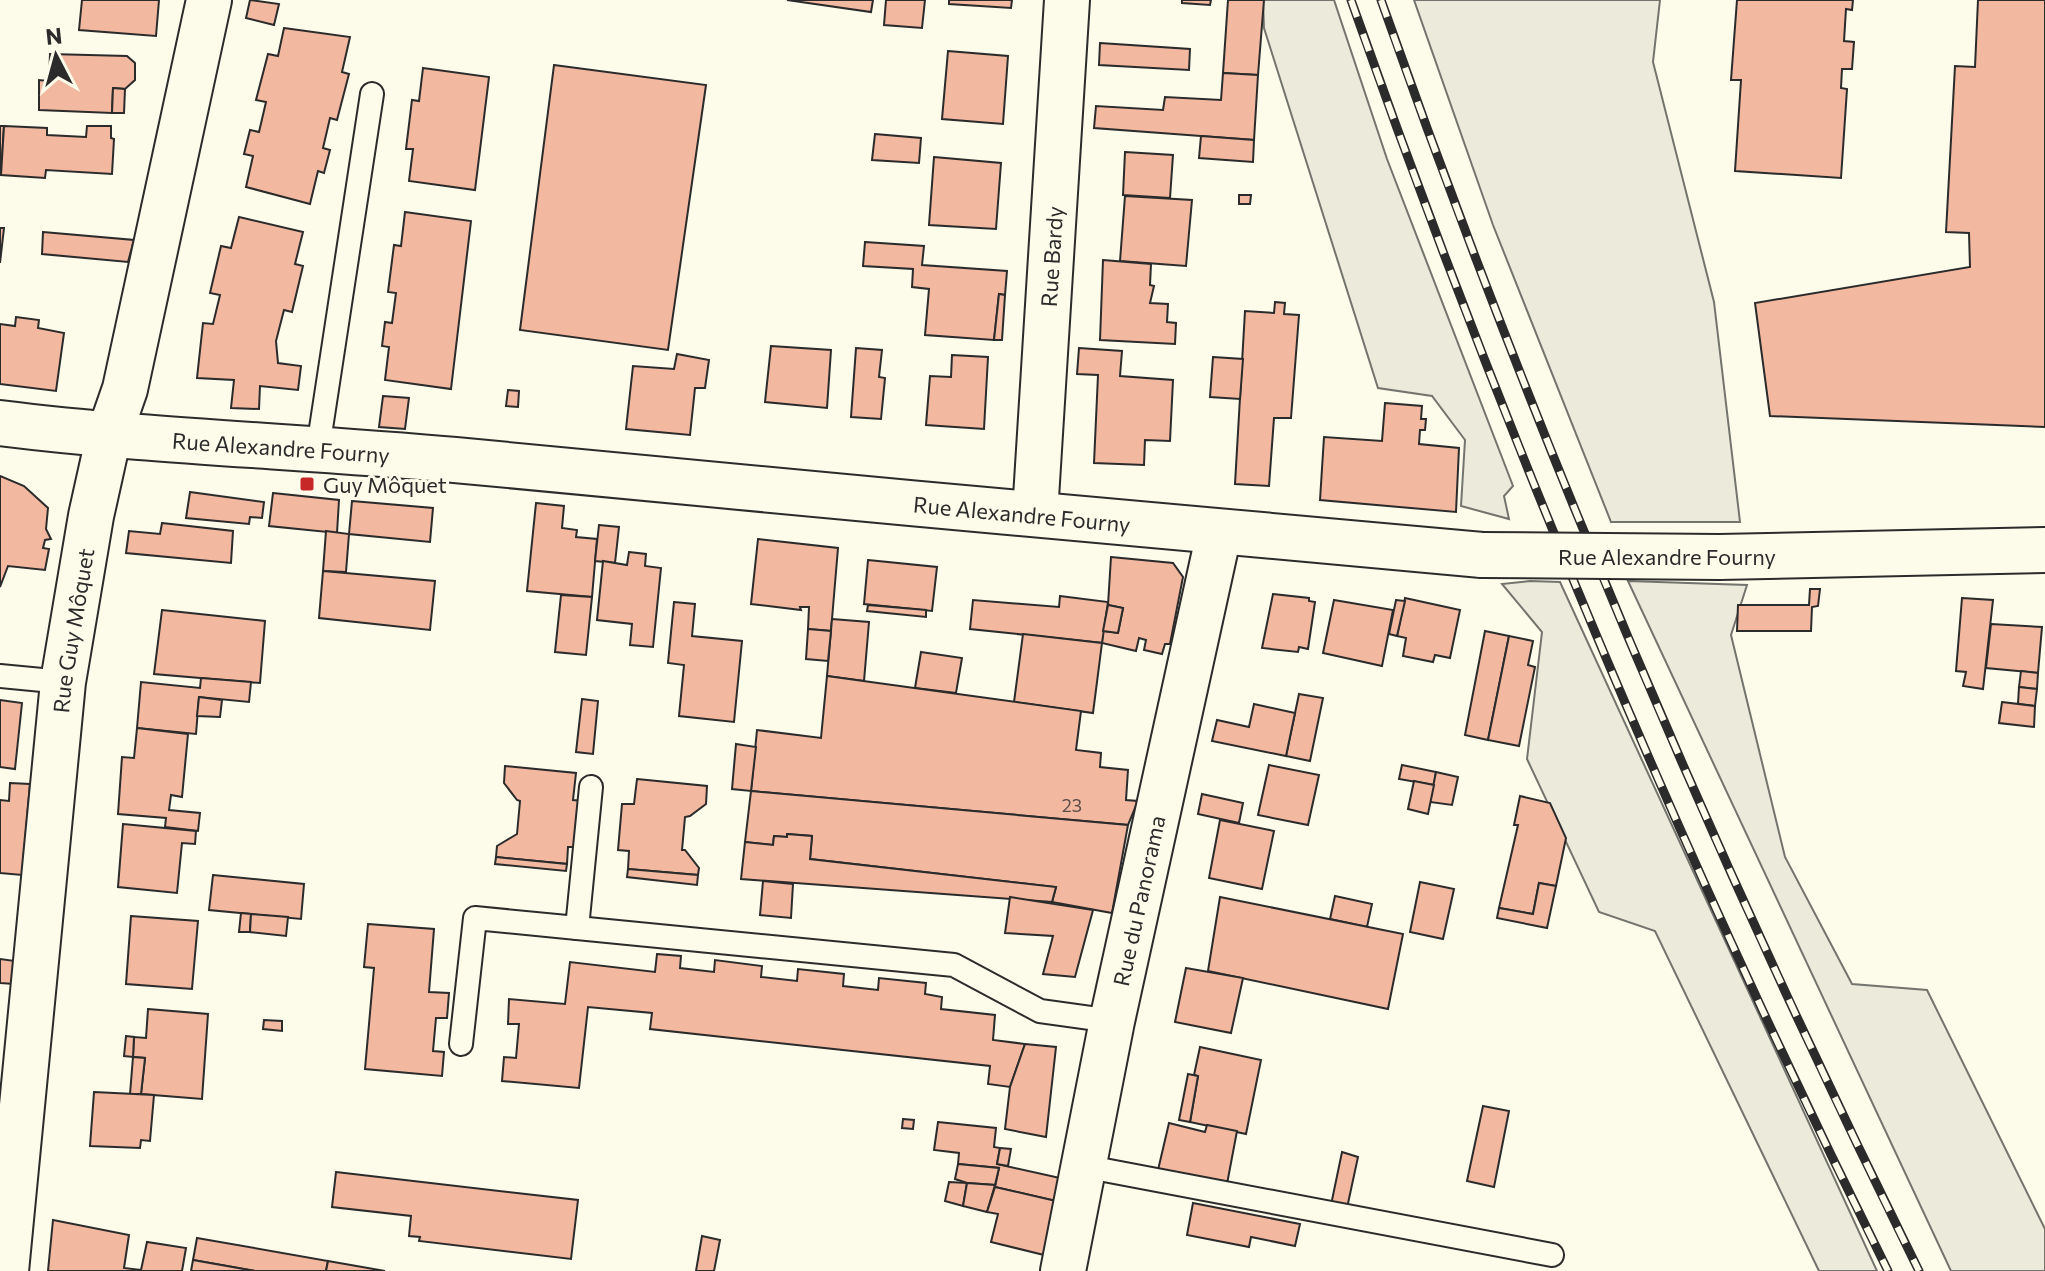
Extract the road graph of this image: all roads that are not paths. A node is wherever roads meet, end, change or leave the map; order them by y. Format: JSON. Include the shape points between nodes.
{"nodes":[{"id":1,"x":209,"y":0,"type":"edge"},
{"id":2,"x":1067,"y":0,"type":"edge"},
{"id":3,"x":372,"y":94,"type":"dead end"},
{"id":4,"x":0,"y":423,"type":"edge"},
{"id":5,"x":109,"y":435,"type":"junction"},
{"id":6,"x":318,"y":448,"type":"junction"},
{"id":7,"x":1035,"y":514,"type":"junction"},
{"id":8,"x":1219,"y":533,"type":"junction"},
{"id":9,"x":2045,"y":550,"type":"edge"},
{"id":10,"x":0,"y":676,"type":"edge"},
{"id":11,"x":63,"y":682,"type":"junction"},
{"id":12,"x":591,"y":787,"type":"dead end"},
{"id":13,"x":577,"y":928,"type":"junction"},
{"id":14,"x":1112,"y":1021,"type":"junction"},
{"id":15,"x":461,"y":1044,"type":"dead end"},
{"id":16,"x":1083,"y":1166,"type":"junction"},
{"id":17,"x":1552,"y":1255,"type":"dead end"},
{"id":18,"x":6,"y":1271,"type":"edge"},
{"id":19,"x":1063,"y":1271,"type":"edge"}],
"edges":[{"from":1,"to":5,"type":"street","name":"Rue Guy Môquet","via":[[125,389]]},
{"from":2,"to":7,"type":"street","name":"Rue Bardy"},
{"from":3,"to":6,"type":"lane"},
{"from":4,"to":5,"type":"street","name":"Rue Alexandre Fourny"},
{"from":5,"to":6,"type":"street","name":"Rue Alexandre Fourny"},
{"from":5,"to":11,"type":"street","name":"Rue Guy Môquet"},
{"from":6,"to":7,"type":"street","name":"Rue Alexandre Fourny"},
{"from":7,"to":8,"type":"street","name":"Rue Alexandre Fourny"},
{"from":8,"to":9,"type":"street","name":"Rue Alexandre Fourny","bridge":true,"via":[[1482,555],[1719,557]]},
{"from":8,"to":14,"type":"street","name":"Rue du Panorama"},
{"from":10,"to":11,"type":"lane"},
{"from":11,"to":18,"type":"street","name":"Rue Guy Môquet"},
{"from":12,"to":13,"type":"lane"},
{"from":13,"to":14,"type":"lane","via":[[954,965],[1040,1011]]},
{"from":13,"to":15,"type":"lane","via":[[475,918]]},
{"from":14,"to":16,"type":"street","name":"Rue du Panorama"},
{"from":16,"to":17,"type":"lane"},
{"from":16,"to":19,"type":"street","name":"Rue du Panorama"}]}
